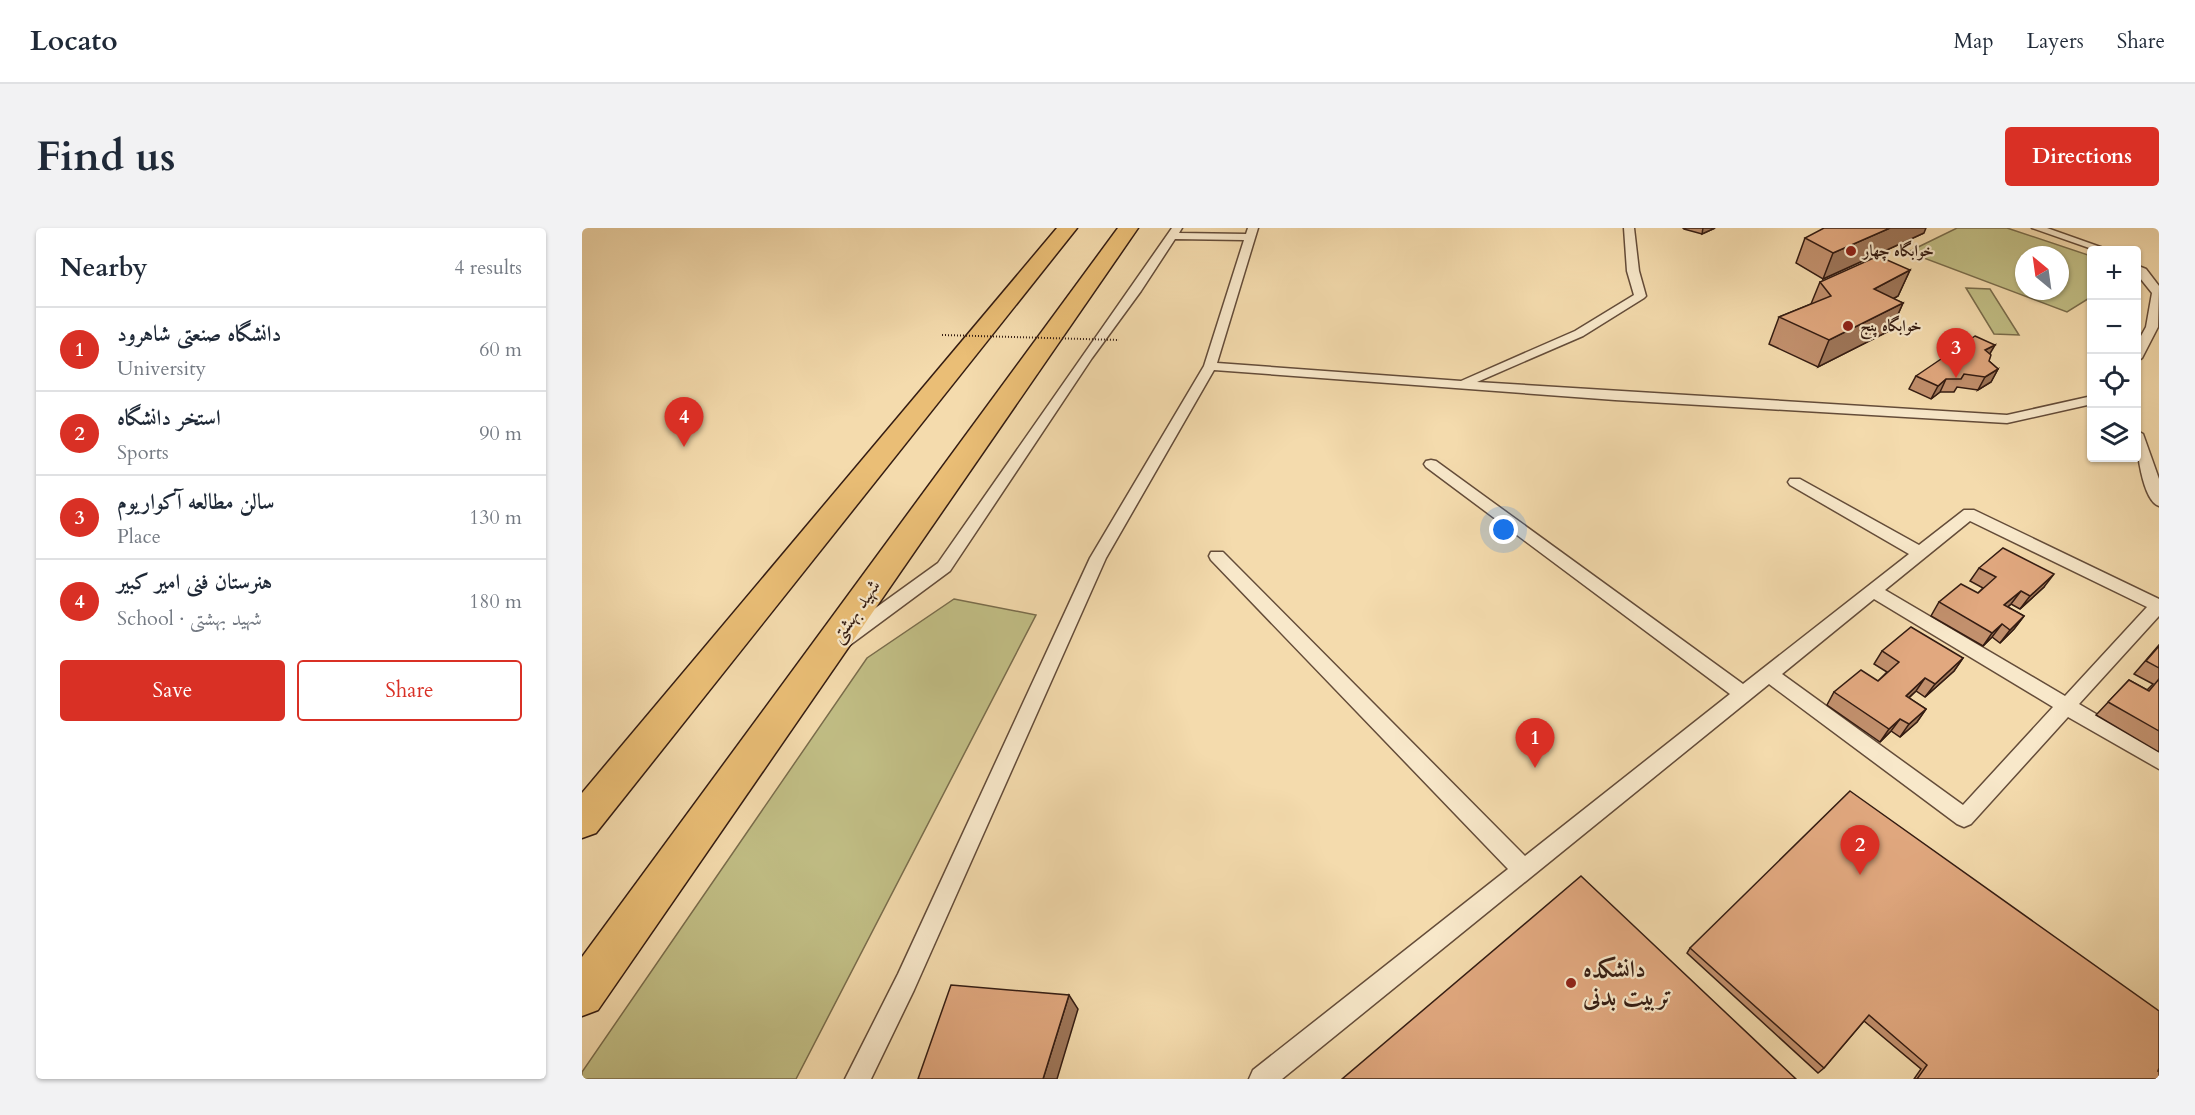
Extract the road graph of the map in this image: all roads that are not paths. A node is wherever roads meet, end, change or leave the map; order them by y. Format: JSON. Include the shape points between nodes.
{"nodes":[{"id":1,"x":1067,"y":228,"type":"edge"},
{"id":2,"x":1128,"y":228,"type":"edge"},
{"id":3,"x":1629,"y":228,"type":"edge"},
{"id":4,"x":2037,"y":228,"type":"edge"},
{"id":5,"x":1174,"y":232,"type":"edge"},
{"id":6,"x":1250,"y":232,"type":"edge"},
{"id":7,"x":2092,"y":246,"type":"edge"},
{"id":8,"x":2141,"y":270,"type":"edge"},
{"id":9,"x":2138,"y":354,"type":"edge"},
{"id":10,"x":1210,"y":366,"type":"junction"},
{"id":11,"x":1463,"y":383,"type":"junction"},
{"id":12,"x":2087,"y":401,"type":"edge"},
{"id":13,"x":2141,"y":449,"type":"edge"},
{"id":14,"x":1431,"y":464,"type":"dead end"},
{"id":15,"x":1795,"y":482,"type":"dead end"},
{"id":16,"x":2159,"y":501,"type":"edge"},
{"id":17,"x":1920,"y":553,"type":"junction"},
{"id":18,"x":1216,"y":556,"type":"dead end"},
{"id":19,"x":1873,"y":591,"type":"junction"},
{"id":20,"x":2159,"y":606,"type":"edge"},
{"id":21,"x":825,"y":653,"type":"junction"},
{"id":22,"x":1769,"y":674,"type":"junction"},
{"id":23,"x":1743,"y":694,"type":"junction"},
{"id":24,"x":2066,"y":706,"type":"junction"},
{"id":25,"x":2159,"y":761,"type":"edge"},
{"id":26,"x":582,"y":821,"type":"edge"},
{"id":27,"x":1524,"y":870,"type":"junction"},
{"id":28,"x":582,"y":994,"type":"edge"},
{"id":29,"x":858,"y":1079,"type":"edge"},
{"id":30,"x":1262,"y":1079,"type":"edge"}],
"edges":[{"from":1,"to":26,"type":"highway"},
{"from":2,"to":21,"type":"highway","name":"شهید بهشتی"},
{"from":3,"to":11,"type":"lane","via":[[1640,296],[1615,315]]},
{"from":4,"to":7,"type":"lane"},
{"from":5,"to":6,"type":"lane"},
{"from":5,"to":21,"type":"lane","via":[[944,567]]},
{"from":6,"to":10,"type":"lane"},
{"from":8,"to":9,"type":"lane","via":[[2158,293],[2152,327]]},
{"from":10,"to":11,"type":"lane"},
{"from":10,"to":29,"type":"lane","via":[[1098,558],[906,982]]},
{"from":11,"to":12,"type":"lane","via":[[2007,419]]},
{"from":13,"to":16,"type":"lane"},
{"from":14,"to":23,"type":"lane"},
{"from":15,"to":17,"type":"lane"},
{"from":17,"to":19,"type":"lane"},
{"from":17,"to":20,"type":"lane","via":[[1969,514]]},
{"from":18,"to":27,"type":"lane"},
{"from":19,"to":22,"type":"lane"},
{"from":19,"to":24,"type":"lane"},
{"from":20,"to":24,"type":"lane"},
{"from":21,"to":28,"type":"highway","name":"شهید بهشتی"},
{"from":22,"to":23,"type":"lane"},
{"from":22,"to":24,"type":"lane","via":[[1964,818]]},
{"from":23,"to":27,"type":"lane"},
{"from":24,"to":25,"type":"lane"},
{"from":27,"to":30,"type":"lane"}]}
